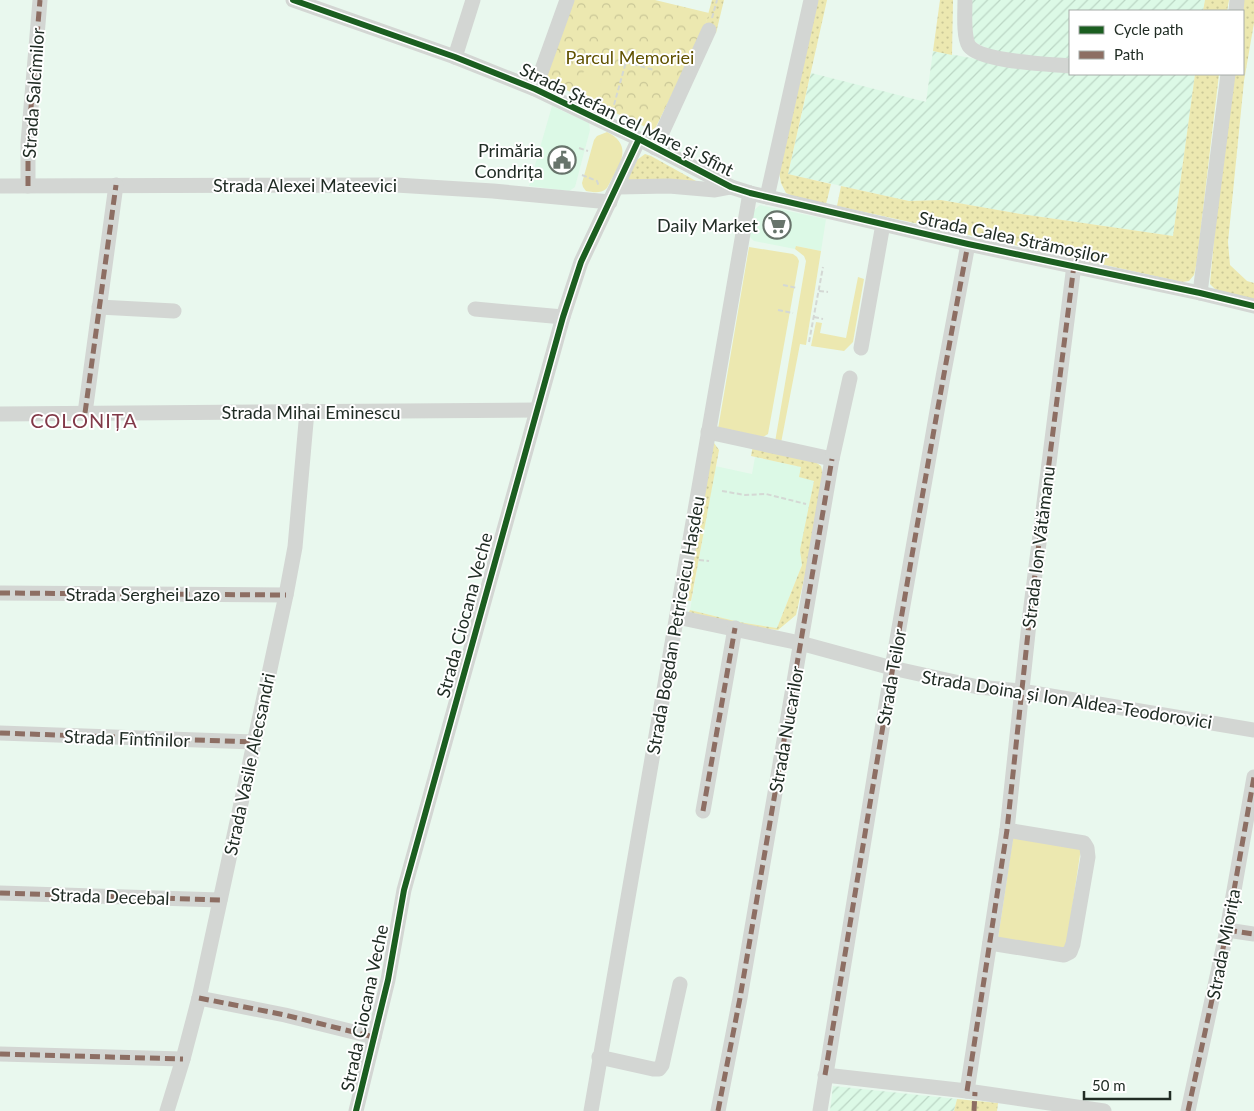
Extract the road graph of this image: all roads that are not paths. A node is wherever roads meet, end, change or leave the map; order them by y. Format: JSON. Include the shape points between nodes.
{"nodes":[{"id":1,"x":40,"y":0,"type":"edge"},
{"id":2,"x":293,"y":0,"type":"edge"},
{"id":3,"x":473,"y":0,"type":"edge"},
{"id":4,"x":567,"y":0,"type":"edge"},
{"id":5,"x":811,"y":0,"type":"edge"},
{"id":6,"x":964,"y":0,"type":"edge"},
{"id":7,"x":709,"y":30,"type":"road end"},
{"id":8,"x":455,"y":57,"type":"junction"},
{"id":9,"x":1069,"y":66,"type":"edge"},
{"id":10,"x":1228,"y":75,"type":"edge"},
{"id":11,"x":535,"y":89,"type":"junction"},
{"id":12,"x":639,"y":140,"type":"junction"},
{"id":13,"x":655,"y":148,"type":"junction"},
{"id":14,"x":116,"y":185,"type":"junction"},
{"id":15,"x":0,"y":186,"type":"edge"},
{"id":16,"x":28,"y":186,"type":"junction"},
{"id":17,"x":618,"y":187,"type":"junction"},
{"id":18,"x":731,"y":187,"type":"junction"},
{"id":19,"x":750,"y":194,"type":"junction"},
{"id":20,"x":766,"y":197,"type":"junction"},
{"id":21,"x":607,"y":202,"type":"junction"},
{"id":22,"x":882,"y":224,"type":"junction"},
{"id":23,"x":968,"y":244,"type":"junction"},
{"id":24,"x":1074,"y":266,"type":"junction"},
{"id":25,"x":1200,"y":293,"type":"junction"},
{"id":26,"x":1254,"y":306,"type":"edge"},
{"id":27,"x":99,"y":307,"type":"junction"},
{"id":28,"x":475,"y":309,"type":"dead end"},
{"id":29,"x":174,"y":311,"type":"dead end"},
{"id":30,"x":562,"y":317,"type":"junction"},
{"id":31,"x":860,"y":348,"type":"dead end"},
{"id":32,"x":850,"y":378,"type":"dead end"},
{"id":33,"x":536,"y":410,"type":"junction"},
{"id":34,"x":307,"y":411,"type":"junction"},
{"id":35,"x":85,"y":413,"type":"junction"},
{"id":36,"x":0,"y":414,"type":"edge"},
{"id":37,"x":708,"y":432,"type":"junction"},
{"id":38,"x":832,"y":459,"type":"junction"},
{"id":39,"x":0,"y":593,"type":"edge"},
{"id":40,"x":286,"y":595,"type":"junction"},
{"id":41,"x":677,"y":617,"type":"junction"},
{"id":42,"x":735,"y":628,"type":"junction"},
{"id":43,"x":800,"y":642,"type":"junction"},
{"id":44,"x":892,"y":668,"type":"junction"},
{"id":45,"x":1021,"y":691,"type":"junction"},
{"id":46,"x":1254,"y":730,"type":"edge"},
{"id":47,"x":0,"y":732,"type":"edge"},
{"id":48,"x":254,"y":742,"type":"junction"},
{"id":49,"x":1254,"y":777,"type":"edge"},
{"id":50,"x":703,"y":811,"type":"dead end"},
{"id":51,"x":1008,"y":830,"type":"junction"},
{"id":52,"x":0,"y":892,"type":"edge"},
{"id":53,"x":220,"y":900,"type":"junction"},
{"id":54,"x":1227,"y":930,"type":"junction"},
{"id":55,"x":1254,"y":934,"type":"edge"},
{"id":56,"x":990,"y":943,"type":"junction"},
{"id":57,"x":680,"y":984,"type":"dead end"},
{"id":58,"x":198,"y":998,"type":"junction"},
{"id":59,"x":374,"y":1037,"type":"junction"},
{"id":60,"x":0,"y":1054,"type":"edge"},
{"id":61,"x":599,"y":1057,"type":"junction"},
{"id":62,"x":183,"y":1059,"type":"junction"},
{"id":63,"x":825,"y":1075,"type":"junction"},
{"id":64,"x":967,"y":1091,"type":"junction"},
{"id":65,"x":167,"y":1111,"type":"edge"},
{"id":66,"x":356,"y":1111,"type":"edge"},
{"id":67,"x":590,"y":1111,"type":"edge"},
{"id":68,"x":718,"y":1111,"type":"edge"},
{"id":69,"x":820,"y":1111,"type":"edge"},
{"id":70,"x":1104,"y":1111,"type":"edge"},
{"id":71,"x":1188,"y":1111,"type":"edge"}],
"edges":[{"from":1,"to":16,"type":"street","name":"Strada Salcîmilor","via":[[28,144]]},
{"from":2,"to":8,"type":"street","name":"Strada Ștefan cel Mare și Sfînt"},
{"from":3,"to":8,"type":"street"},
{"from":4,"to":11,"type":"street"},
{"from":5,"to":20,"type":"street"},
{"from":6,"to":9,"type":"street","via":[[966,37],[970,46],[998,58]]},
{"from":7,"to":13,"type":"street"},
{"from":8,"to":11,"type":"street","name":"Strada Ștefan cel Mare și Sfînt"},
{"from":10,"to":25,"type":"street"},
{"from":11,"to":12,"type":"street","name":"Strada Ștefan cel Mare și Sfînt"},
{"from":12,"to":13,"type":"street","name":"Strada Ștefan cel Mare și Sfînt"},
{"from":12,"to":17,"type":"street","name":"Strada Ciocana Veche"},
{"from":13,"to":18,"type":"street","name":"Strada Ștefan cel Mare și Sfînt"},
{"from":14,"to":16,"type":"street","name":"Strada Alexei Mateevici"},
{"from":14,"to":21,"type":"street","name":"Strada Alexei Mateevici","via":[[396,185]]},
{"from":14,"to":27,"type":"street"},
{"from":15,"to":16,"type":"street","name":"Strada Alexei Mateevici"},
{"from":17,"to":18,"type":"street","via":[[669,186],[715,190]]},
{"from":17,"to":21,"type":"street","name":"Strada Ciocana Veche"},
{"from":18,"to":19,"type":"street","name":"Strada Ștefan cel Mare și Sfînt"},
{"from":19,"to":20,"type":"street","name":"Strada Ștefan cel Mare și Sfînt"},
{"from":19,"to":37,"type":"street","name":"Strada Bogdan Petriceicu Hașdeu"},
{"from":20,"to":22,"type":"street","name":"Strada Calea Strămoșilor"},
{"from":21,"to":30,"type":"street","name":"Strada Ciocana Veche"},
{"from":22,"to":23,"type":"street","name":"Strada Calea Strămoșilor"},
{"from":22,"to":31,"type":"street"},
{"from":23,"to":24,"type":"street","name":"Strada Calea Strămoșilor"},
{"from":23,"to":44,"type":"street","name":"Strada Teilor"},
{"from":24,"to":25,"type":"street","name":"Strada Calea Strămoșilor"},
{"from":24,"to":45,"type":"street","name":"Strada Ion Vătămanu"},
{"from":25,"to":26,"type":"street","name":"Strada Calea Strămoșilor"},
{"from":27,"to":29,"type":"street"},
{"from":27,"to":35,"type":"street"},
{"from":28,"to":30,"type":"street"},
{"from":30,"to":33,"type":"street","name":"Strada Ciocana Veche"},
{"from":32,"to":38,"type":"street","name":"Strada Nucarilor"},
{"from":33,"to":34,"type":"street","name":"Strada Mihai Eminescu"},
{"from":33,"to":59,"type":"street","name":"Strada Ciocana Veche","via":[[404,890]]},
{"from":34,"to":35,"type":"street","name":"Strada Mihai Eminescu"},
{"from":34,"to":40,"type":"street","name":"Strada Vasile Alecsandri","via":[[295,547]]},
{"from":35,"to":36,"type":"street","name":"Strada Mihai Eminescu"},
{"from":37,"to":38,"type":"street"},
{"from":37,"to":41,"type":"street","name":"Strada Bogdan Petriceicu Hașdeu"},
{"from":38,"to":43,"type":"street","name":"Strada Nucarilor"},
{"from":39,"to":40,"type":"street","name":"Strada Serghei Lazo"},
{"from":40,"to":48,"type":"street","name":"Strada Vasile Alecsandri"},
{"from":41,"to":42,"type":"street","name":"Strada Doina și Ion Aldea-Teodorovici"},
{"from":41,"to":61,"type":"street","name":"Strada Bogdan Petriceicu Hașdeu"},
{"from":42,"to":43,"type":"street","name":"Strada Doina și Ion Aldea-Teodorovici"},
{"from":42,"to":50,"type":"street"},
{"from":43,"to":44,"type":"street","name":"Strada Doina și Ion Aldea-Teodorovici"},
{"from":43,"to":68,"type":"street","name":"Strada Nucarilor"},
{"from":44,"to":45,"type":"street","name":"Strada Doina și Ion Aldea-Teodorovici","via":[[978,687]]},
{"from":44,"to":63,"type":"street","name":"Strada Teilor"},
{"from":45,"to":46,"type":"street","name":"Strada Doina și Ion Aldea-Teodorovici"},
{"from":45,"to":51,"type":"street","name":"Strada Ion Vătămanu"},
{"from":47,"to":48,"type":"street","name":"Strada Fîntînilor"},
{"from":48,"to":53,"type":"street","name":"Strada Vasile Alecsandri"},
{"from":49,"to":54,"type":"street","name":"Strada Miorița"},
{"from":51,"to":56,"type":"street","name":"Strada Ion Vătămanu"},
{"from":51,"to":56,"type":"street","via":[[1084,844],[1088,857],[1070,952],[1064,955]]},
{"from":52,"to":53,"type":"street","name":"Strada Decebal"},
{"from":53,"to":58,"type":"street","name":"Strada Vasile Alecsandri"},
{"from":54,"to":55,"type":"street"},
{"from":54,"to":71,"type":"street","name":"Strada Miorița"},
{"from":56,"to":64,"type":"street","name":"Strada Ion Vătămanu"},
{"from":57,"to":61,"type":"street","via":[[659,1069]]},
{"from":58,"to":59,"type":"street","via":[[285,1014]]},
{"from":58,"to":62,"type":"street","name":"Strada Vasile Alecsandri"},
{"from":59,"to":66,"type":"street","name":"Strada Ciocana Veche"},
{"from":60,"to":62,"type":"street"},
{"from":61,"to":67,"type":"street","name":"Strada Bogdan Petriceicu Hașdeu"},
{"from":62,"to":65,"type":"street","name":"Strada Vasile Alecsandri"},
{"from":63,"to":64,"type":"street"},
{"from":63,"to":69,"type":"street","name":"Strada Teilor"},
{"from":64,"to":70,"type":"street"}]}
